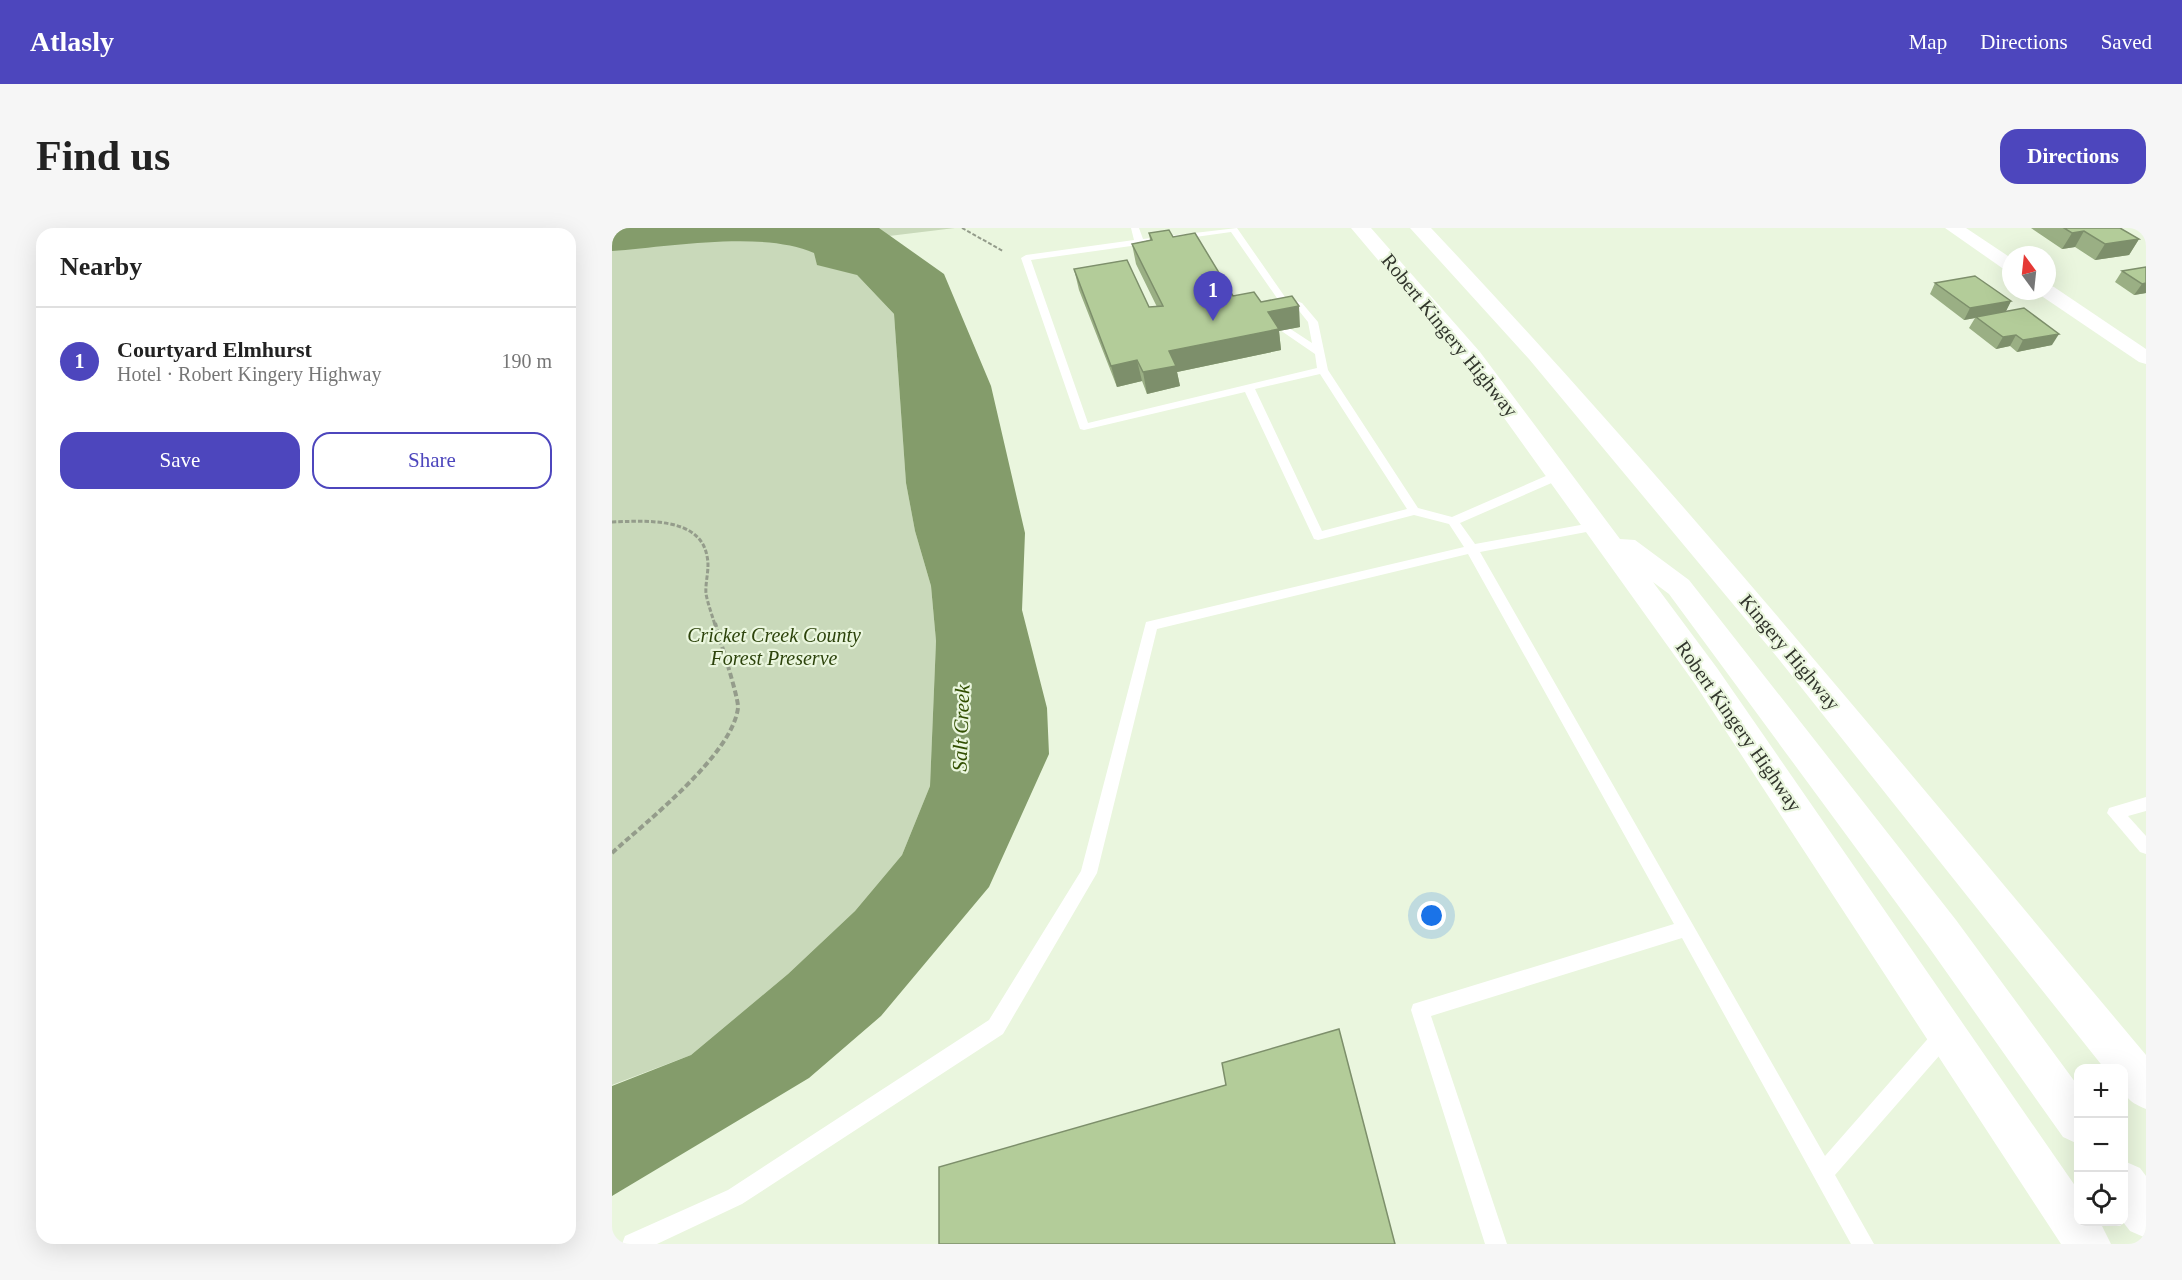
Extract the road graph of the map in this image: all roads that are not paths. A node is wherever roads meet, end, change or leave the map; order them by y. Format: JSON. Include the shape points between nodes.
{"nodes":[{"id":1,"x":1135,"y":228,"type":"edge"},
{"id":2,"x":1362,"y":228,"type":"edge"},
{"id":3,"x":1420,"y":228,"type":"edge"},
{"id":4,"x":1954,"y":228,"type":"edge"},
{"id":5,"x":1139,"y":242,"type":"junction"},
{"id":6,"x":2002,"y":260,"type":"edge"},
{"id":7,"x":2056,"y":297,"type":"edge"},
{"id":8,"x":1285,"y":330,"type":"edge"},
{"id":9,"x":1320,"y":354,"type":"junction"},
{"id":10,"x":2146,"y":358,"type":"edge"},
{"id":11,"x":1323,"y":370,"type":"junction"},
{"id":12,"x":1249,"y":388,"type":"junction"},
{"id":13,"x":1559,"y":475,"type":"junction"},
{"id":14,"x":1414,"y":511,"type":"junction"},
{"id":15,"x":1454,"y":521,"type":"junction"},
{"id":16,"x":1597,"y":526,"type":"junction"},
{"id":17,"x":1472,"y":549,"type":"junction"},
{"id":18,"x":2146,"y":804,"type":"edge"},
{"id":19,"x":2146,"y":847,"type":"edge"},
{"id":20,"x":1685,"y":929,"type":"junction"},
{"id":21,"x":1946,"y":1033,"type":"junction"},
{"id":22,"x":2146,"y":1088,"type":"edge"},
{"id":23,"x":2076,"y":1118,"type":"edge"},
{"id":24,"x":1823,"y":1173,"type":"junction"},
{"id":25,"x":2128,"y":1190,"type":"edge"},
{"id":26,"x":2146,"y":1215,"type":"edge"},
{"id":27,"x":633,"y":1244,"type":"edge"},
{"id":28,"x":1496,"y":1244,"type":"edge"},
{"id":29,"x":1863,"y":1244,"type":"edge"},
{"id":30,"x":2088,"y":1244,"type":"edge"}],
"edges":[{"from":1,"to":5,"type":"lane"},
{"from":2,"to":13,"type":"highway","name":"Robert Kingery Highway","via":[[1472,357]]},
{"from":3,"to":22,"type":"highway","name":"Kingery Highway","via":[[1537,354],[1788,649]]},
{"from":4,"to":6,"type":"street"},
{"from":5,"to":9,"type":"lane","via":[[1233,229],[1280,302],[1299,305],[1313,322]]},
{"from":5,"to":12,"type":"lane","via":[[1026,258],[1084,426]]},
{"from":7,"to":10,"type":"street"},
{"from":8,"to":9,"type":"lane"},
{"from":9,"to":11,"type":"lane"},
{"from":11,"to":12,"type":"lane"},
{"from":11,"to":14,"type":"lane"},
{"from":12,"to":14,"type":"lane","via":[[1318,536]]},
{"from":13,"to":15,"type":"lane"},
{"from":13,"to":16,"type":"highway","name":"Robert Kingery Highway"},
{"from":14,"to":15,"type":"lane"},
{"from":15,"to":17,"type":"lane"},
{"from":16,"to":17,"type":"lane"},
{"from":16,"to":21,"type":"highway","name":"Robert Kingery Highway","via":[[1706,676]]},
{"from":16,"to":23,"type":"highway","via":[[1679,587],[1942,933]]},
{"from":17,"to":20,"type":"lane"},
{"from":17,"to":27,"type":"lane","via":[[1151,625],[1089,873],[996,1027],[735,1197]]},
{"from":18,"to":19,"type":"lane","via":[[2115,813]]},
{"from":20,"to":24,"type":"lane"},
{"from":20,"to":28,"type":"lane","via":[[1420,1010]]},
{"from":21,"to":24,"type":"lane"},
{"from":21,"to":30,"type":"highway","name":"Robert Kingery Highway"},
{"from":24,"to":29,"type":"lane"},
{"from":25,"to":26,"type":"highway"}]}
